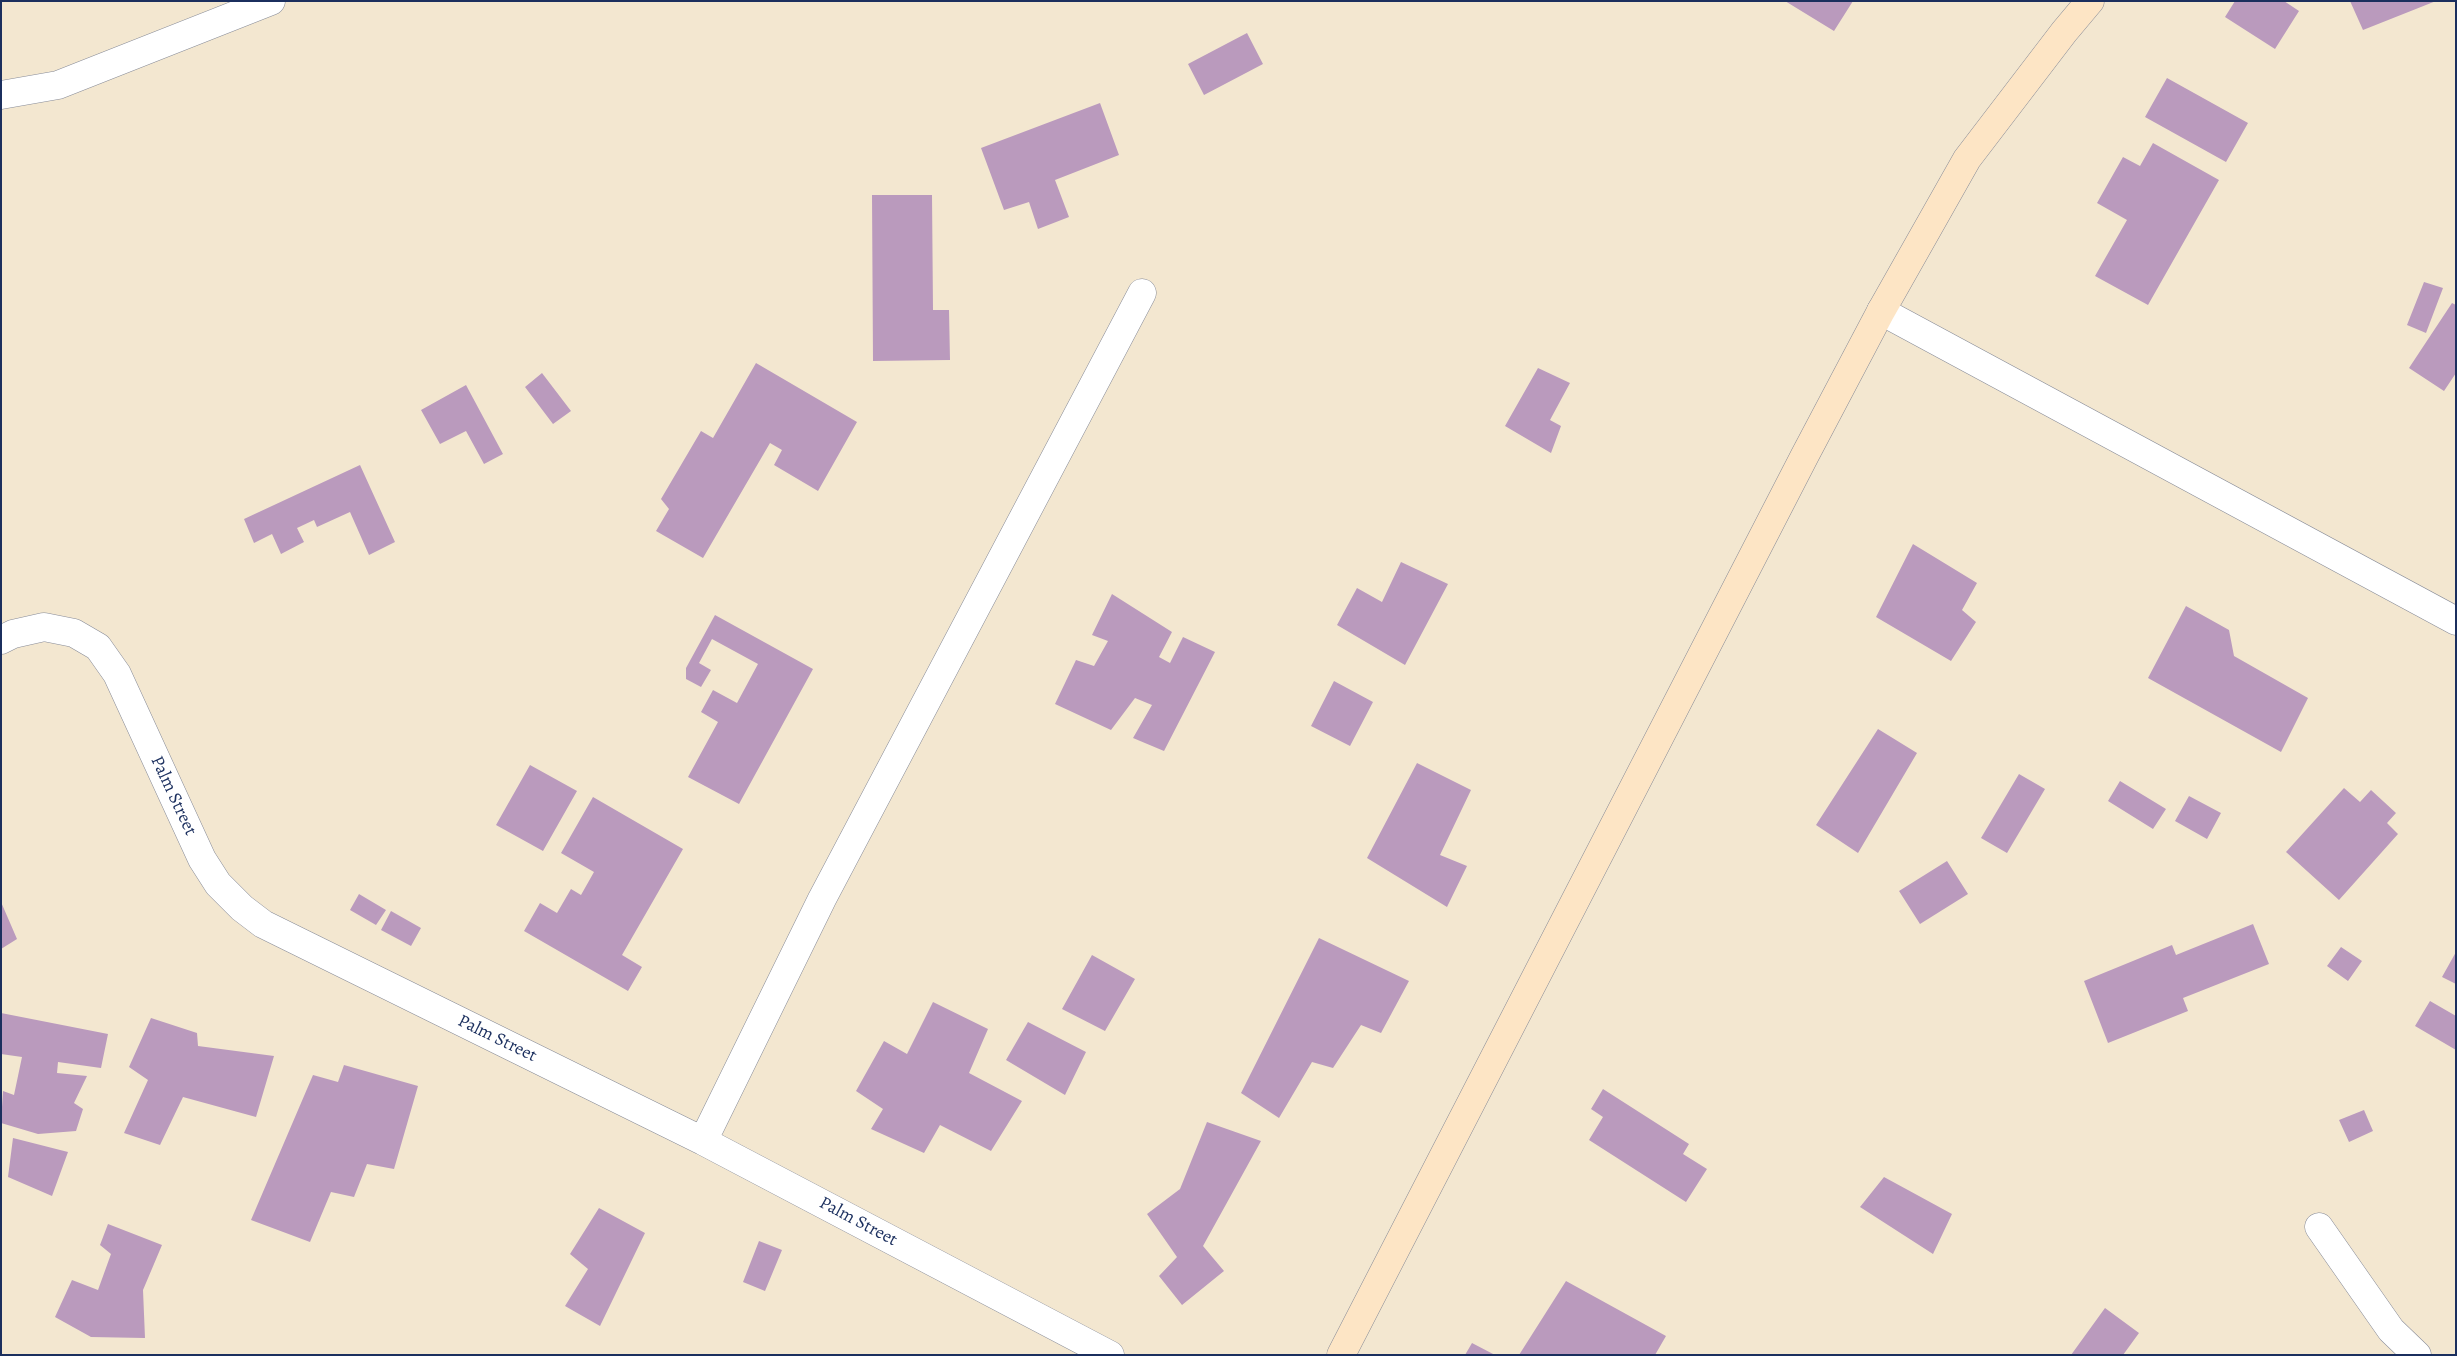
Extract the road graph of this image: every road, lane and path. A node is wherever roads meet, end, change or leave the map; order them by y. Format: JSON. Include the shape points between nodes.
{"nodes":[{"id":1,"x":271,"y":1,"type":"edge"},
{"id":2,"x":2090,"y":1,"type":"edge"},
{"id":3,"x":1,"y":95,"type":"edge"},
{"id":4,"x":1142,"y":293,"type":"dead end"},
{"id":5,"x":1881,"y":311,"type":"junction"},
{"id":6,"x":2456,"y":621,"type":"edge"},
{"id":7,"x":1,"y":640,"type":"edge"},
{"id":8,"x":704,"y":1141,"type":"junction"},
{"id":9,"x":2319,"y":1227,"type":"dead end"},
{"id":10,"x":1110,"y":1355,"type":"edge"},
{"id":11,"x":1342,"y":1355,"type":"edge"},
{"id":12,"x":2417,"y":1355,"type":"edge"}],
"edges":[{"from":1,"to":3,"type":"street","via":[[58,85]]},
{"from":2,"to":5,"type":"street","via":[[1967,159]]},
{"from":4,"to":8,"type":"street","via":[[822,900]]},
{"from":5,"to":6,"type":"street"},
{"from":5,"to":11,"type":"street"},
{"from":7,"to":8,"type":"street","name":"Palm Street","via":[[44,627],[74,633],[98,647],[117,674],[202,858],[218,884],[263,924]]},
{"from":8,"to":10,"type":"street","name":"Palm Street"},
{"from":9,"to":12,"type":"street","via":[[2391,1330]]}]}
